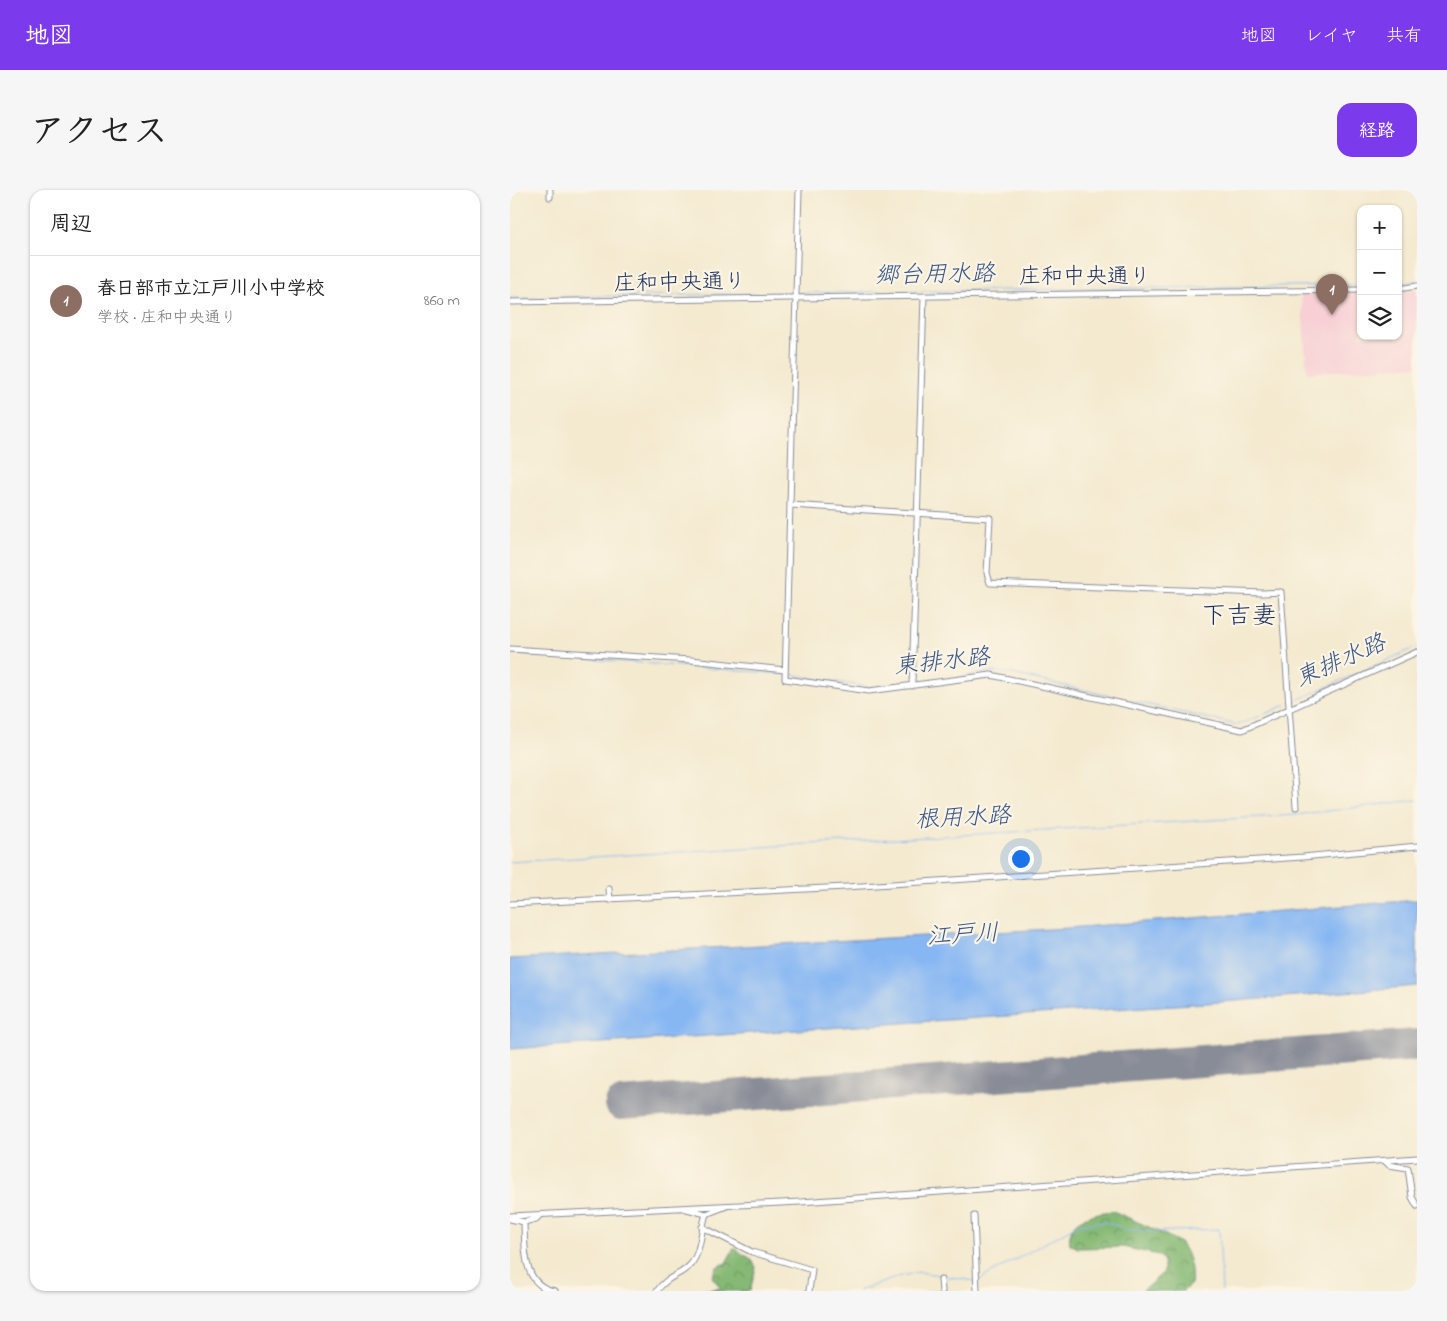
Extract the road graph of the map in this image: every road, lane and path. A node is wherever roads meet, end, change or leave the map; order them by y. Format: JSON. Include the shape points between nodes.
{"nodes":[{"id":1,"x":550,"y":190,"type":"edge"},
{"id":2,"x":800,"y":190,"type":"edge"},
{"id":3,"x":550,"y":197,"type":"dead end"},
{"id":4,"x":1417,"y":286,"type":"edge"},
{"id":5,"x":1402,"y":288,"type":"edge"},
{"id":6,"x":1357,"y":290,"type":"edge"},
{"id":7,"x":924,"y":296,"type":"junction"},
{"id":8,"x":796,"y":298,"type":"junction"},
{"id":9,"x":510,"y":302,"type":"edge"},
{"id":10,"x":791,"y":506,"type":"junction"},
{"id":11,"x":918,"y":514,"type":"junction"},
{"id":12,"x":510,"y":649,"type":"edge"},
{"id":13,"x":1417,"y":652,"type":"edge"},
{"id":14,"x":785,"y":673,"type":"junction"},
{"id":15,"x":912,"y":686,"type":"junction"},
{"id":16,"x":1289,"y":708,"type":"junction"},
{"id":17,"x":1296,"y":807,"type":"dead end"},
{"id":18,"x":1417,"y":846,"type":"edge"},
{"id":19,"x":608,"y":889,"type":"dead end"},
{"id":20,"x":610,"y":900,"type":"junction"},
{"id":21,"x":510,"y":904,"type":"edge"},
{"id":22,"x":1417,"y":1158,"type":"edge"},
{"id":23,"x":1384,"y":1161,"type":"junction"},
{"id":24,"x":728,"y":1206,"type":"junction"},
{"id":25,"x":1417,"y":1206,"type":"edge"},
{"id":26,"x":682,"y":1207,"type":"junction"},
{"id":27,"x":706,"y":1214,"type":"junction"},
{"id":28,"x":540,"y":1215,"type":"junction"},
{"id":29,"x":974,"y":1216,"type":"dead end"},
{"id":30,"x":510,"y":1218,"type":"edge"},
{"id":31,"x":524,"y":1222,"type":"junction"},
{"id":32,"x":702,"y":1228,"type":"junction"},
{"id":33,"x":941,"y":1280,"type":"dead end"},
{"id":34,"x":555,"y":1291,"type":"edge"},
{"id":35,"x":657,"y":1291,"type":"edge"},
{"id":36,"x":809,"y":1291,"type":"edge"},
{"id":37,"x":942,"y":1291,"type":"edge"},
{"id":38,"x":977,"y":1291,"type":"edge"}],
"edges":[{"from":1,"to":3,"type":"street"},
{"from":2,"to":8,"type":"street"},
{"from":4,"to":5,"type":"street"},
{"from":6,"to":7,"type":"street","name":"庄和中央通り"},
{"from":7,"to":8,"type":"street","name":"庄和中央通り"},
{"from":7,"to":11,"type":"street"},
{"from":8,"to":9,"type":"street","name":"庄和中央通り"},
{"from":8,"to":10,"type":"street"},
{"from":10,"to":11,"type":"street"},
{"from":10,"to":14,"type":"street"},
{"from":11,"to":15,"type":"street"},
{"from":11,"to":16,"type":"street","via":[[990,518],[987,573],[990,583],[1281,592]]},
{"from":12,"to":14,"type":"street","via":[[691,660]]},
{"from":13,"to":16,"type":"street"},
{"from":14,"to":15,"type":"street","via":[[788,679],[863,691]]},
{"from":15,"to":16,"type":"street","via":[[990,675],[1007,677],[1242,730]]},
{"from":16,"to":17,"type":"street"},
{"from":18,"to":20,"type":"street","via":[[1303,857],[886,885]]},
{"from":19,"to":20,"type":"street"},
{"from":20,"to":21,"type":"street"},
{"from":22,"to":23,"type":"street"},
{"from":23,"to":24,"type":"street"},
{"from":23,"to":25,"type":"street","via":[[1408,1168],[1412,1197]]},
{"from":24,"to":26,"type":"street"},
{"from":24,"to":27,"type":"street"},
{"from":26,"to":27,"type":"street"},
{"from":26,"to":28,"type":"street"},
{"from":27,"to":32,"type":"street"},
{"from":28,"to":30,"type":"street"},
{"from":28,"to":31,"type":"street"},
{"from":29,"to":38,"type":"street"},
{"from":30,"to":31,"type":"street"},
{"from":31,"to":34,"type":"street","via":[[530,1275],[544,1290]]},
{"from":32,"to":35,"type":"street","via":[[692,1263],[666,1279]]},
{"from":32,"to":36,"type":"street","via":[[752,1252],[812,1270]]},
{"from":33,"to":37,"type":"street"}]}
